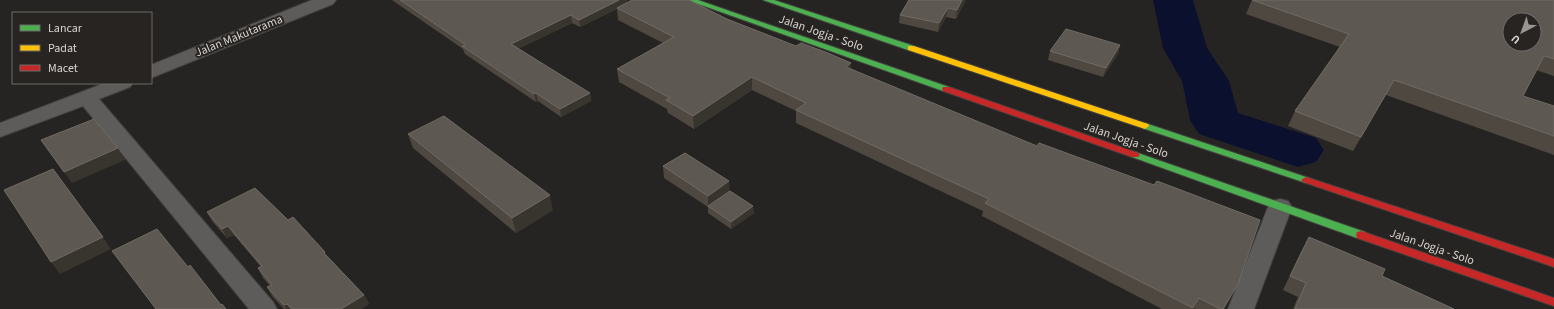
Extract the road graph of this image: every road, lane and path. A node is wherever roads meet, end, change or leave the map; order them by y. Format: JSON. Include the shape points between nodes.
{"nodes":[{"id":1,"x":327,"y":0,"type":"edge"},
{"id":2,"x":691,"y":0,"type":"edge"},
{"id":3,"x":767,"y":0,"type":"edge"},
{"id":4,"x":152,"y":72,"type":"edge"},
{"id":5,"x":121,"y":84,"type":"edge"},
{"id":6,"x":87,"y":98,"type":"junction"},
{"id":7,"x":0,"y":130,"type":"edge"},
{"id":8,"x":1280,"y":206,"type":"junction"},
{"id":9,"x":1554,"y":263,"type":"edge"},
{"id":10,"x":1554,"y":302,"type":"edge"},
{"id":11,"x":264,"y":309,"type":"edge"},
{"id":12,"x":1241,"y":309,"type":"edge"}],
"edges":[{"from":1,"to":4,"type":"street","name":"Jalan Makutarama"},
{"from":2,"to":8,"type":"highway","name":"Jalan Jogja - Solo"},
{"from":3,"to":9,"type":"highway","name":"Jalan Jogja - Solo"},
{"from":5,"to":6,"type":"street"},
{"from":6,"to":7,"type":"street"},
{"from":6,"to":11,"type":"street"},
{"from":8,"to":10,"type":"highway","name":"Jalan Jogja - Solo"},
{"from":8,"to":12,"type":"street"}]}
